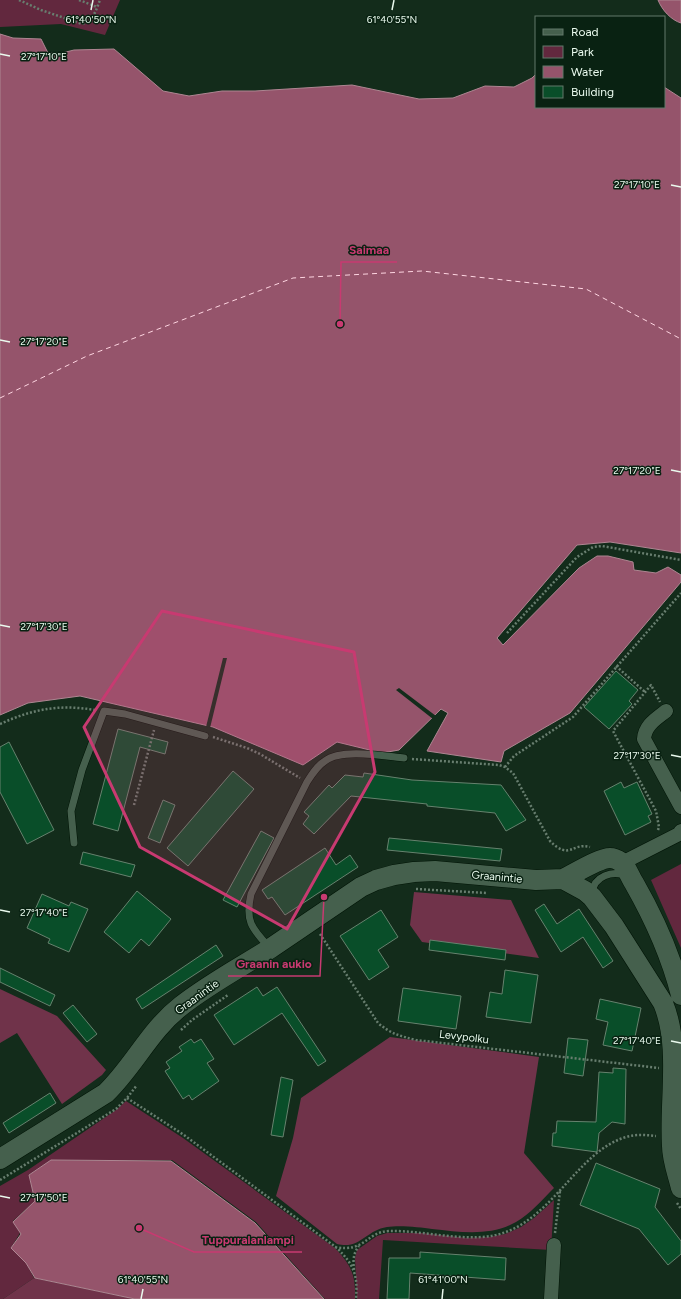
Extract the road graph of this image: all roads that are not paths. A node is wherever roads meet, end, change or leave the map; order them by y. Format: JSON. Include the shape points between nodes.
{"nodes":[{"id":1,"x":666,"y":711,"type":"road end"},
{"id":2,"x":205,"y":736,"type":"road end"},
{"id":3,"x":404,"y":758,"type":"road end"},
{"id":4,"x":681,"y":807,"type":"edge"},
{"id":5,"x":681,"y":832,"type":"edge"},
{"id":6,"x":74,"y":843,"type":"dead end"},
{"id":7,"x":626,"y":870,"type":"junction"},
{"id":8,"x":563,"y":879,"type":"junction"},
{"id":9,"x":592,"y":897,"type":"junction"},
{"id":10,"x":270,"y":948,"type":"junction"},
{"id":11,"x":681,"y":996,"type":"edge"},
{"id":12,"x":662,"y":1003,"type":"junction"},
{"id":13,"x":0,"y":1159,"type":"edge"},
{"id":14,"x":681,"y":1188,"type":"edge"},
{"id":15,"x":554,"y":1245,"type":"road end"},
{"id":16,"x":551,"y":1299,"type":"edge"}],
"edges":[{"from":1,"to":4,"type":"street","via":[[648,726],[644,739]]},
{"from":2,"to":6,"type":"lane","via":[[125,714],[104,711],[82,770],[71,811]]},
{"from":3,"to":10,"type":"lane","via":[[360,754],[334,756],[318,766],[307,782],[251,894],[248,908],[250,921],[254,931]]},
{"from":5,"to":7,"type":"street"},
{"from":7,"to":8,"type":"street","name":"Graanintie","via":[[614,859],[609,858]]},
{"from":7,"to":9,"type":"lane","via":[[621,874],[603,876],[592,888]]},
{"from":7,"to":11,"type":"street","via":[[661,936]]},
{"from":8,"to":9,"type":"street","name":"Graanintie"},
{"from":8,"to":10,"type":"street","name":"Graanintie","via":[[536,880],[436,872],[394,875],[361,887]]},
{"from":9,"to":12,"type":"street","name":"Graanintie","via":[[614,926]]},
{"from":10,"to":13,"type":"street","name":"Graanintie","via":[[181,1006],[162,1024],[106,1093]]},
{"from":11,"to":12,"type":"street"},
{"from":12,"to":14,"type":"street","name":"Graanintie","via":[[666,1011],[672,1052],[672,1148]]},
{"from":15,"to":16,"type":"street"}]}
